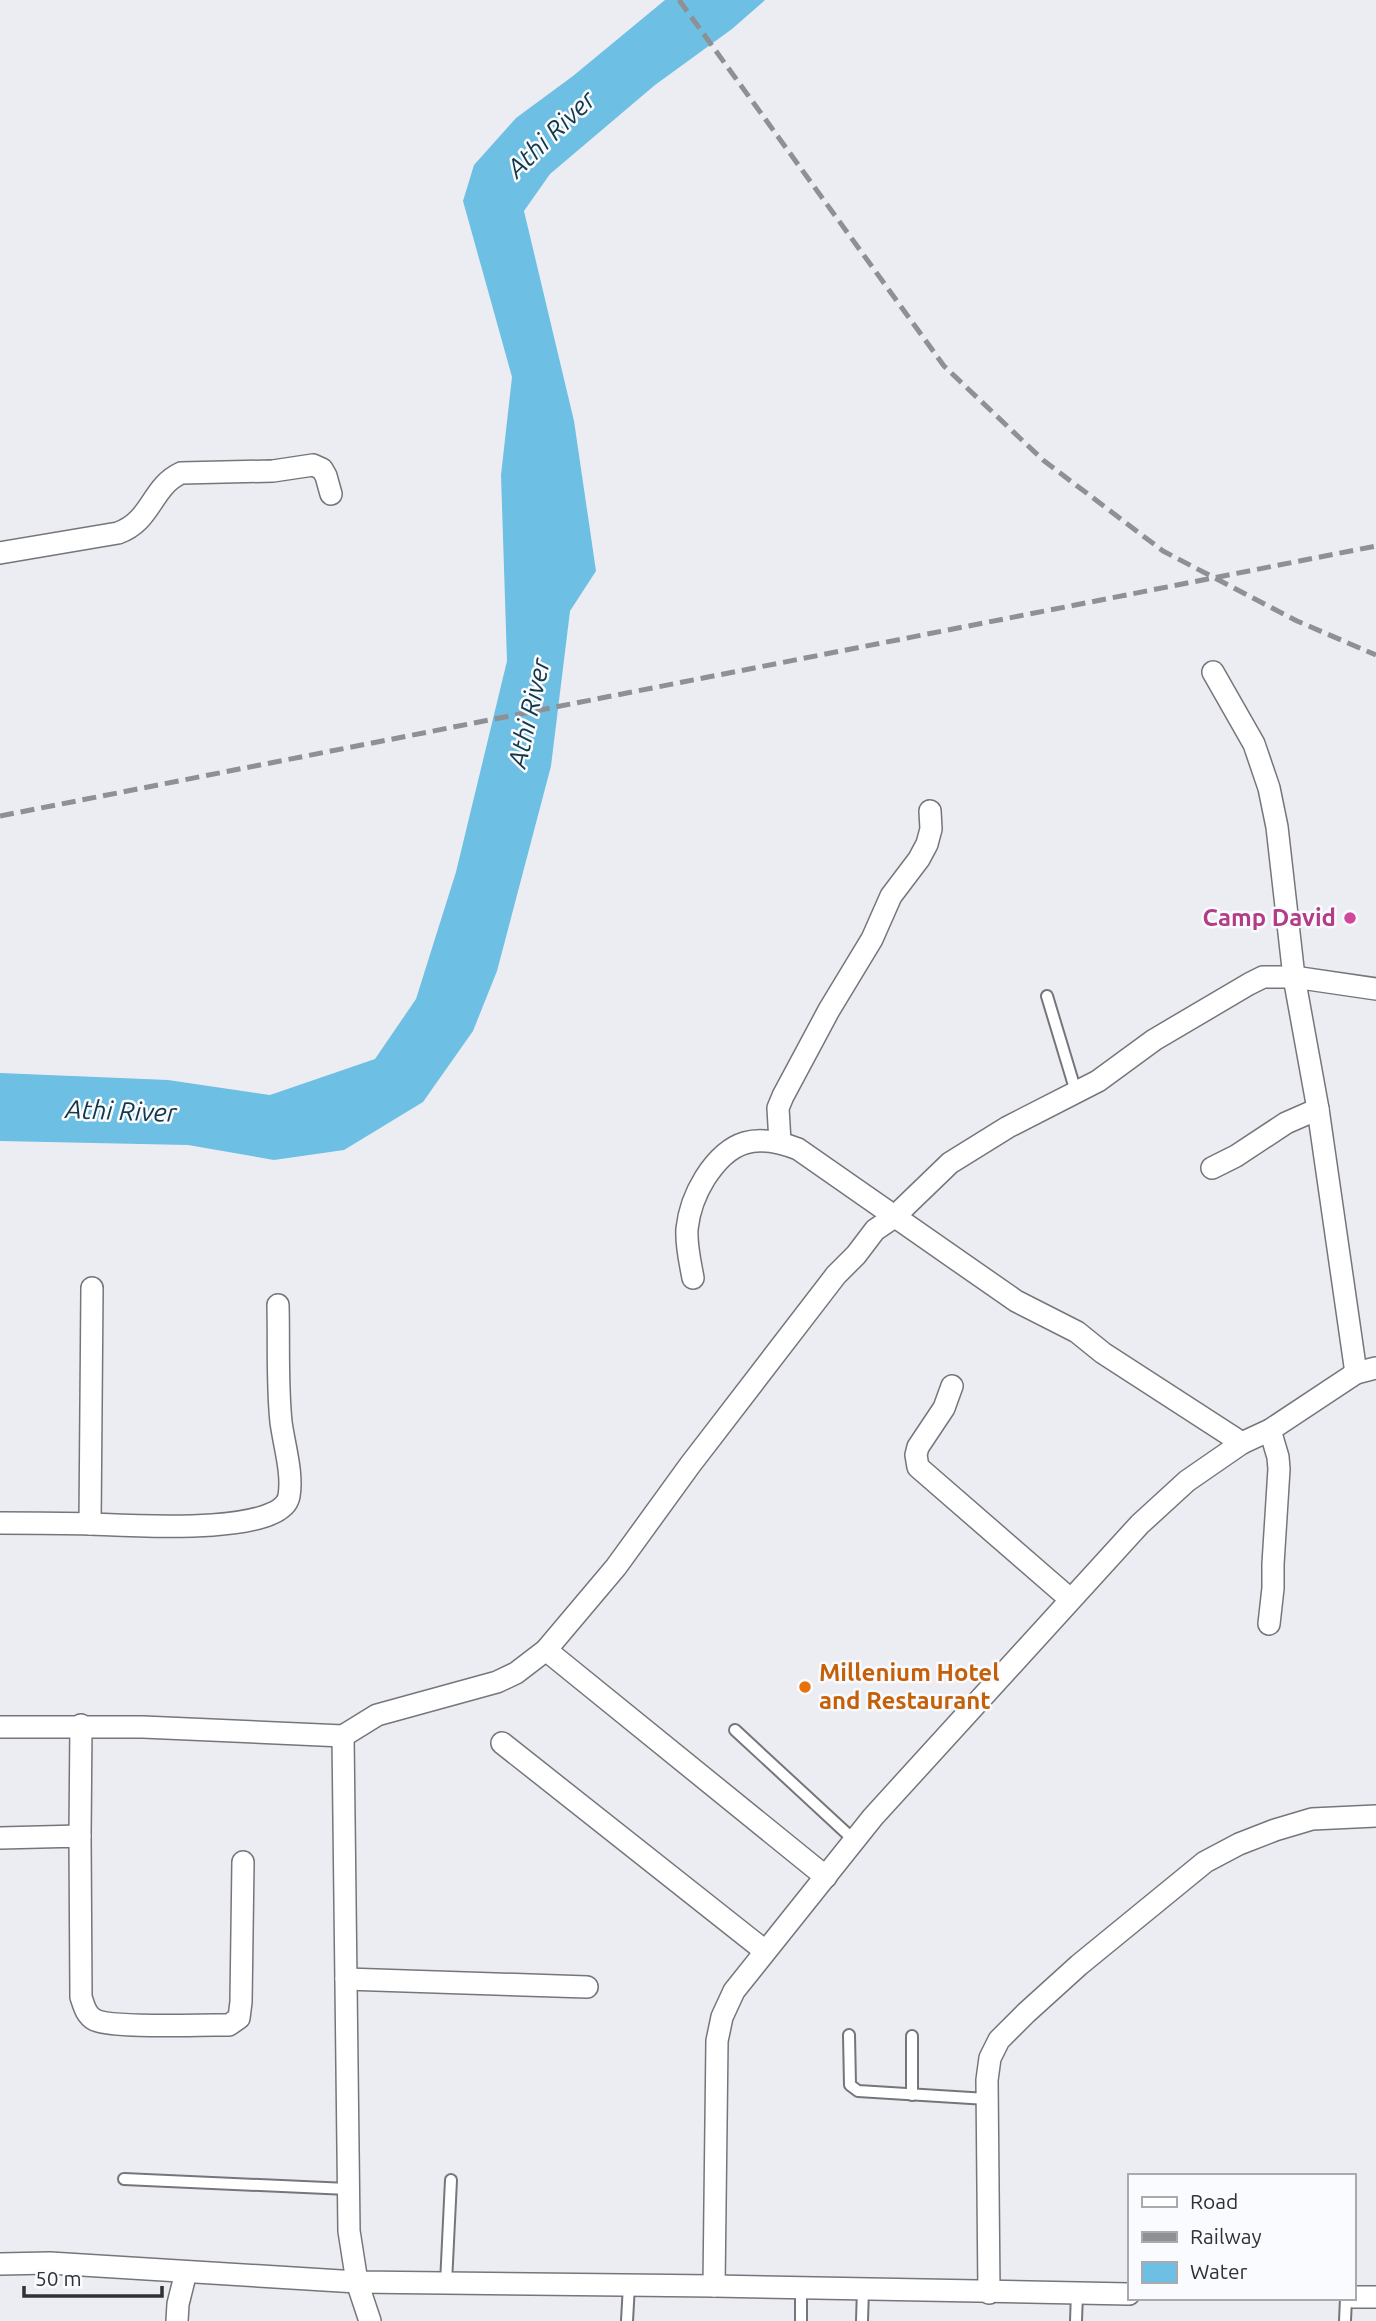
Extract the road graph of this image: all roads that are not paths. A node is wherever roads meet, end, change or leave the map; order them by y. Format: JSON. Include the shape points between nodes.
{"nodes":[{"id":1,"x":331,"y":494,"type":"dead end"},
{"id":2,"x":0,"y":553,"type":"edge"},
{"id":3,"x":1213,"y":672,"type":"dead end"},
{"id":4,"x":930,"y":811,"type":"dead end"},
{"id":5,"x":1294,"y":977,"type":"junction"},
{"id":6,"x":1376,"y":989,"type":"edge"},
{"id":7,"x":1047,"y":996,"type":"dead end"},
{"id":8,"x":1076,"y":1092,"type":"junction"},
{"id":9,"x":1318,"y":1110,"type":"junction"},
{"id":10,"x":780,"y":1142,"type":"junction"},
{"id":11,"x":1212,"y":1168,"type":"dead end"},
{"id":12,"x":894,"y":1217,"type":"junction"},
{"id":13,"x":693,"y":1278,"type":"dead end"},
{"id":14,"x":92,"y":1288,"type":"dead end"},
{"id":15,"x":278,"y":1305,"type":"dead end"},
{"id":16,"x":1366,"y":1371,"type":"edge"},
{"id":17,"x":952,"y":1386,"type":"dead end"},
{"id":18,"x":1269,"y":1430,"type":"junction"},
{"id":19,"x":1242,"y":1443,"type":"junction"},
{"id":20,"x":0,"y":1523,"type":"edge"},
{"id":21,"x":90,"y":1524,"type":"junction"},
{"id":22,"x":1070,"y":1599,"type":"junction"},
{"id":23,"x":1269,"y":1624,"type":"dead end"},
{"id":24,"x":545,"y":1650,"type":"junction"},
{"id":25,"x":81,"y":1725,"type":"junction"},
{"id":26,"x":0,"y":1727,"type":"edge"},
{"id":27,"x":735,"y":1730,"type":"dead end"},
{"id":28,"x":344,"y":1736,"type":"junction"},
{"id":29,"x":502,"y":1743,"type":"dead end"},
{"id":30,"x":1376,"y":1815,"type":"edge"},
{"id":31,"x":80,"y":1836,"type":"junction"},
{"id":32,"x":0,"y":1838,"type":"edge"},
{"id":33,"x":855,"y":1841,"type":"junction"},
{"id":34,"x":243,"y":1861,"type":"dead end"},
{"id":35,"x":827,"y":1877,"type":"junction"},
{"id":36,"x":765,"y":1951,"type":"junction"},
{"id":37,"x":346,"y":1979,"type":"junction"},
{"id":38,"x":587,"y":1987,"type":"dead end"},
{"id":39,"x":849,"y":2035,"type":"dead end"},
{"id":40,"x":912,"y":2036,"type":"dead end"},
{"id":41,"x":912,"y":2095,"type":"junction"},
{"id":42,"x":987,"y":2099,"type":"junction"},
{"id":43,"x":124,"y":2179,"type":"dead end"},
{"id":44,"x":451,"y":2180,"type":"dead end"},
{"id":45,"x":348,"y":2189,"type":"junction"},
{"id":46,"x":0,"y":2264,"type":"edge"},
{"id":47,"x":187,"y":2272,"type":"junction"},
{"id":48,"x":357,"y":2282,"type":"junction"},
{"id":49,"x":446,"y":2283,"type":"junction"},
{"id":50,"x":629,"y":2285,"type":"junction"},
{"id":51,"x":715,"y":2286,"type":"junction"},
{"id":52,"x":801,"y":2288,"type":"junction"},
{"id":53,"x":863,"y":2289,"type":"junction"},
{"id":54,"x":989,"y":2293,"type":"junction"},
{"id":55,"x":1077,"y":2293,"type":"junction"},
{"id":56,"x":1128,"y":2294,"type":"edge"},
{"id":57,"x":1355,"y":2297,"type":"edge"},
{"id":58,"x":1376,"y":2297,"type":"edge"},
{"id":59,"x":1346,"y":2300,"type":"edge"},
{"id":60,"x":177,"y":2321,"type":"edge"},
{"id":61,"x":370,"y":2321,"type":"edge"},
{"id":62,"x":627,"y":2321,"type":"edge"},
{"id":63,"x":801,"y":2321,"type":"edge"},
{"id":64,"x":862,"y":2321,"type":"edge"},
{"id":65,"x":1076,"y":2321,"type":"edge"},
{"id":66,"x":1345,"y":2321,"type":"edge"}],
"edges":[{"from":1,"to":2,"type":"street","via":[[322,469],[313,465],[273,471],[181,473],[167,480],[147,513],[129,529]]},
{"from":3,"to":5,"type":"street","via":[[1254,744],[1269,788]]},
{"from":4,"to":10,"type":"street","via":[[927,844],[891,897],[783,1096],[778,1108]]},
{"from":5,"to":6,"type":"street"},
{"from":5,"to":8,"type":"street","via":[[1263,977],[1249,984]]},
{"from":5,"to":9,"type":"street"},
{"from":7,"to":8,"type":"lane"},
{"from":8,"to":12,"type":"street","via":[[950,1163]]},
{"from":9,"to":11,"type":"street","via":[[1286,1123]]},
{"from":9,"to":16,"type":"street"},
{"from":10,"to":12,"type":"street","via":[[798,1149]]},
{"from":10,"to":13,"type":"street","via":[[752,1140],[738,1145],[723,1153],[711,1169],[691,1205],[687,1250]]},
{"from":12,"to":19,"type":"street","via":[[1016,1301],[1077,1332]]},
{"from":12,"to":24,"type":"street","via":[[875,1230],[836,1275],[616,1567]]},
{"from":14,"to":21,"type":"street"},
{"from":15,"to":21,"type":"street","via":[[281,1420],[289,1498],[284,1506],[268,1515],[210,1525]]},
{"from":16,"to":18,"type":"street"},
{"from":17,"to":22,"type":"street","via":[[944,1408],[918,1447],[918,1467]]},
{"from":18,"to":19,"type":"street"},
{"from":18,"to":23,"type":"street","via":[[1279,1478]]},
{"from":19,"to":22,"type":"street","via":[[1186,1481]]},
{"from":20,"to":21,"type":"street"},
{"from":22,"to":33,"type":"street"},
{"from":24,"to":28,"type":"street","via":[[497,1682],[377,1715]]},
{"from":24,"to":35,"type":"street"},
{"from":25,"to":26,"type":"street"},
{"from":25,"to":28,"type":"street"},
{"from":25,"to":31,"type":"street"},
{"from":27,"to":33,"type":"lane"},
{"from":28,"to":37,"type":"street"},
{"from":29,"to":36,"type":"street"},
{"from":30,"to":42,"type":"street","via":[[1312,1819],[1240,1844],[1205,1862],[1079,1965],[999,2040],[990,2058]]},
{"from":31,"to":32,"type":"street"},
{"from":31,"to":34,"type":"street","via":[[81,1997],[85,2011],[96,2020],[229,2025],[239,2018]]},
{"from":33,"to":35,"type":"street"},
{"from":35,"to":36,"type":"street"},
{"from":36,"to":51,"type":"street","via":[[734,1992],[717,2041]]},
{"from":37,"to":38,"type":"street"},
{"from":37,"to":45,"type":"street"},
{"from":39,"to":41,"type":"lane","via":[[850,2085],[858,2091]]},
{"from":40,"to":41,"type":"lane"},
{"from":41,"to":42,"type":"lane"},
{"from":42,"to":54,"type":"street"},
{"from":43,"to":45,"type":"lane"},
{"from":44,"to":49,"type":"lane"},
{"from":45,"to":48,"type":"street"},
{"from":46,"to":47,"type":"street"},
{"from":47,"to":48,"type":"street"},
{"from":47,"to":60,"type":"street"},
{"from":48,"to":49,"type":"street"},
{"from":48,"to":61,"type":"street"},
{"from":49,"to":50,"type":"street"},
{"from":50,"to":51,"type":"street"},
{"from":50,"to":62,"type":"lane"},
{"from":51,"to":52,"type":"street"},
{"from":52,"to":53,"type":"street"},
{"from":52,"to":63,"type":"lane"},
{"from":53,"to":54,"type":"street"},
{"from":53,"to":64,"type":"lane"},
{"from":54,"to":55,"type":"street"},
{"from":55,"to":56,"type":"street"},
{"from":55,"to":65,"type":"lane"},
{"from":57,"to":58,"type":"street"},
{"from":59,"to":66,"type":"lane"}]}
